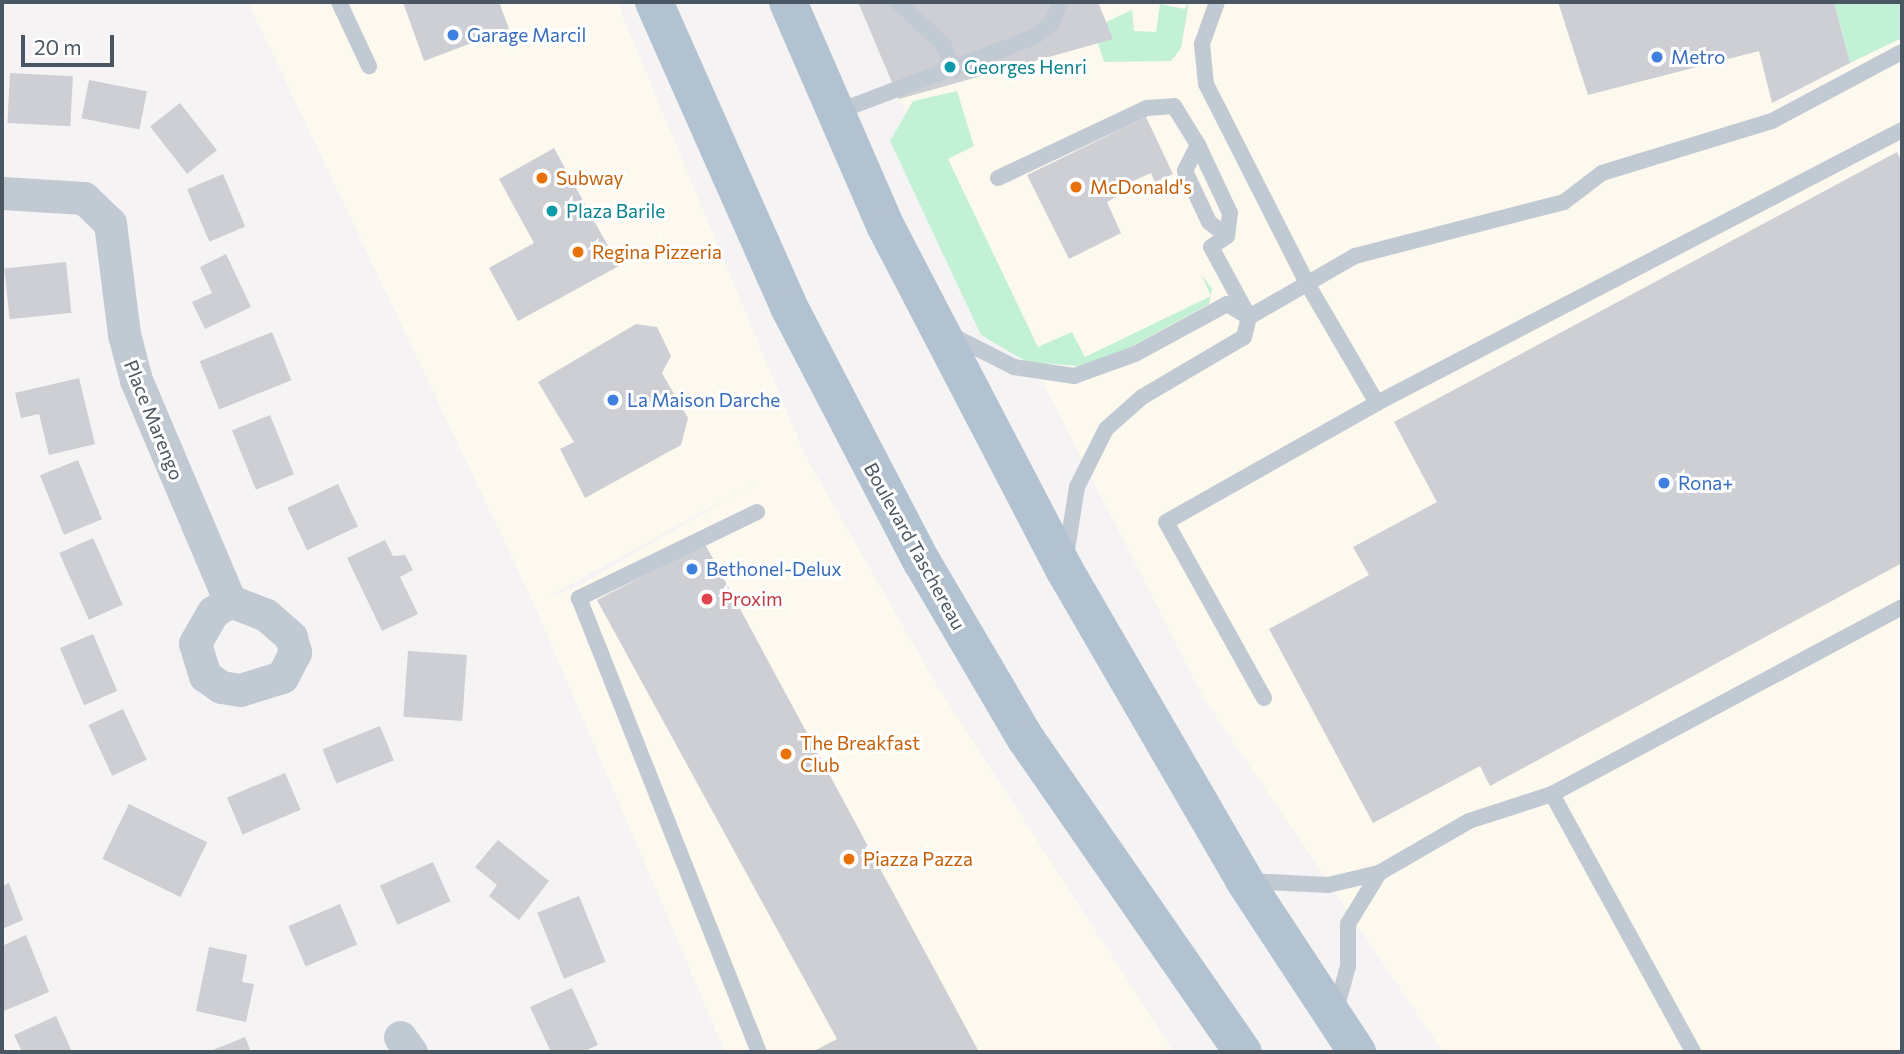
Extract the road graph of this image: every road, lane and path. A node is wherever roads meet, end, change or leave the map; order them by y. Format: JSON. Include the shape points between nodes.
{"nodes":[{"id":1,"x":339,"y":2,"type":"edge"},
{"id":2,"x":654,"y":2,"type":"edge"},
{"id":3,"x":788,"y":2,"type":"edge"},
{"id":4,"x":898,"y":2,"type":"edge"},
{"id":5,"x":1060,"y":2,"type":"edge"},
{"id":6,"x":1217,"y":2,"type":"edge"},
{"id":7,"x":1902,"y":52,"type":"edge"},
{"id":8,"x":369,"y":66,"type":"dead end"},
{"id":9,"x":954,"y":70,"type":"junction"},
{"id":10,"x":834,"y":113,"type":"junction"},
{"id":11,"x":1902,"y":130,"type":"edge"},
{"id":12,"x":1198,"y":145,"type":"junction"},
{"id":13,"x":998,"y":178,"type":"dead end"},
{"id":14,"x":2,"y":193,"type":"edge"},
{"id":15,"x":1227,"y":236,"type":"junction"},
{"id":16,"x":1308,"y":285,"type":"junction"},
{"id":17,"x":1249,"y":317,"type":"junction"},
{"id":18,"x":937,"y":328,"type":"junction"},
{"id":19,"x":1377,"y":403,"type":"junction"},
{"id":20,"x":757,"y":512,"type":"dead end"},
{"id":21,"x":1064,"y":569,"type":"junction"},
{"id":22,"x":230,"y":601,"type":"dead end"},
{"id":23,"x":1902,"y":607,"type":"edge"},
{"id":24,"x":1264,"y":698,"type":"dead end"},
{"id":25,"x":1552,"y":794,"type":"junction"},
{"id":26,"x":1379,"y":873,"type":"junction"},
{"id":27,"x":1244,"y":880,"type":"junction"},
{"id":28,"x":1334,"y":1018,"type":"junction"},
{"id":29,"x":759,"y":1052,"type":"edge"},
{"id":30,"x":1243,"y":1052,"type":"edge"},
{"id":31,"x":1357,"y":1052,"type":"edge"},
{"id":32,"x":1693,"y":1052,"type":"edge"}],
"edges":[{"from":1,"to":8,"type":"lane"},
{"from":2,"to":30,"type":"main road","name":"Boulevard Taschereau","via":[[789,307],[922,562],[1052,777]]},
{"from":3,"to":10,"type":"main road"},
{"from":4,"to":9,"type":"lane","via":[[934,33]]},
{"from":5,"to":9,"type":"lane","via":[[1045,30]]},
{"from":6,"to":16,"type":"lane","via":[[1202,44],[1206,84]]},
{"from":7,"to":16,"type":"lane","via":[[1742,133],[1602,173],[1564,202],[1355,256]]},
{"from":9,"to":10,"type":"lane"},
{"from":10,"to":18,"type":"main road"},
{"from":11,"to":19,"type":"lane"},
{"from":12,"to":13,"type":"lane","via":[[1174,106],[1147,107]]},
{"from":12,"to":15,"type":"lane","via":[[1230,213]]},
{"from":12,"to":15,"type":"lane","via":[[1185,171],[1209,222]]},
{"from":14,"to":22,"type":"street","name":"Place Marengo","via":[[84,198],[110,223],[127,354]]},
{"from":15,"to":17,"type":"lane","via":[[1212,247]]},
{"from":16,"to":17,"type":"lane"},
{"from":16,"to":19,"type":"lane"},
{"from":17,"to":18,"type":"lane","via":[[1227,304],[1107,367],[1057,377],[1000,362]]},
{"from":17,"to":21,"type":"lane","via":[[1244,337],[1142,397],[1106,429],[1077,487]]},
{"from":18,"to":21,"type":"main road"},
{"from":19,"to":24,"type":"lane","via":[[1166,522]]},
{"from":20,"to":29,"type":"lane","via":[[579,598]]},
{"from":21,"to":27,"type":"main road"},
{"from":23,"to":25,"type":"lane"},
{"from":25,"to":26,"type":"lane","via":[[1469,821]]},
{"from":25,"to":32,"type":"lane"},
{"from":26,"to":27,"type":"lane","via":[[1309,886]]},
{"from":26,"to":28,"type":"lane","via":[[1348,924],[1348,965]]},
{"from":27,"to":28,"type":"main road"},
{"from":28,"to":31,"type":"main road"}]}
